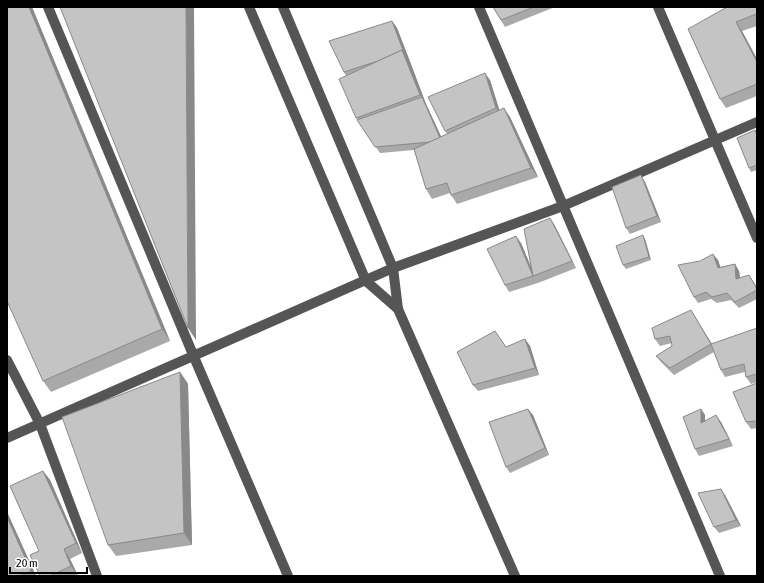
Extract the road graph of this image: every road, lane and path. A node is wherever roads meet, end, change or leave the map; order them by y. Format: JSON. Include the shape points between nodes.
{"nodes":[{"id":1,"x":48,"y":7,"type":"edge"},
{"id":2,"x":249,"y":7,"type":"edge"},
{"id":3,"x":283,"y":7,"type":"edge"},
{"id":4,"x":479,"y":7,"type":"edge"},
{"id":5,"x":658,"y":7,"type":"edge"},
{"id":6,"x":757,"y":122,"type":"edge"},
{"id":7,"x":715,"y":141,"type":"junction"},
{"id":8,"x":563,"y":206,"type":"junction"},
{"id":9,"x":757,"y":238,"type":"edge"},
{"id":10,"x":393,"y":268,"type":"junction"},
{"id":11,"x":366,"y":281,"type":"junction"},
{"id":12,"x":398,"y":309,"type":"junction"},
{"id":13,"x":194,"y":357,"type":"junction"},
{"id":14,"x":7,"y":360,"type":"edge"},
{"id":15,"x":40,"y":424,"type":"junction"},
{"id":16,"x":7,"y":438,"type":"edge"},
{"id":17,"x":97,"y":576,"type":"edge"},
{"id":18,"x":288,"y":576,"type":"edge"},
{"id":19,"x":515,"y":576,"type":"edge"},
{"id":20,"x":720,"y":576,"type":"edge"}],
"edges":[{"from":1,"to":13,"type":"street"},
{"from":2,"to":11,"type":"street"},
{"from":3,"to":10,"type":"street"},
{"from":4,"to":8,"type":"street"},
{"from":5,"to":7,"type":"street"},
{"from":6,"to":7,"type":"street"},
{"from":7,"to":8,"type":"street"},
{"from":7,"to":9,"type":"street"},
{"from":8,"to":10,"type":"street"},
{"from":8,"to":20,"type":"street"},
{"from":10,"to":11,"type":"street"},
{"from":10,"to":12,"type":"street"},
{"from":11,"to":12,"type":"street"},
{"from":11,"to":13,"type":"street"},
{"from":12,"to":19,"type":"street"},
{"from":13,"to":15,"type":"street"},
{"from":13,"to":18,"type":"street"},
{"from":14,"to":15,"type":"street"},
{"from":15,"to":16,"type":"street"},
{"from":15,"to":17,"type":"street"}]}
